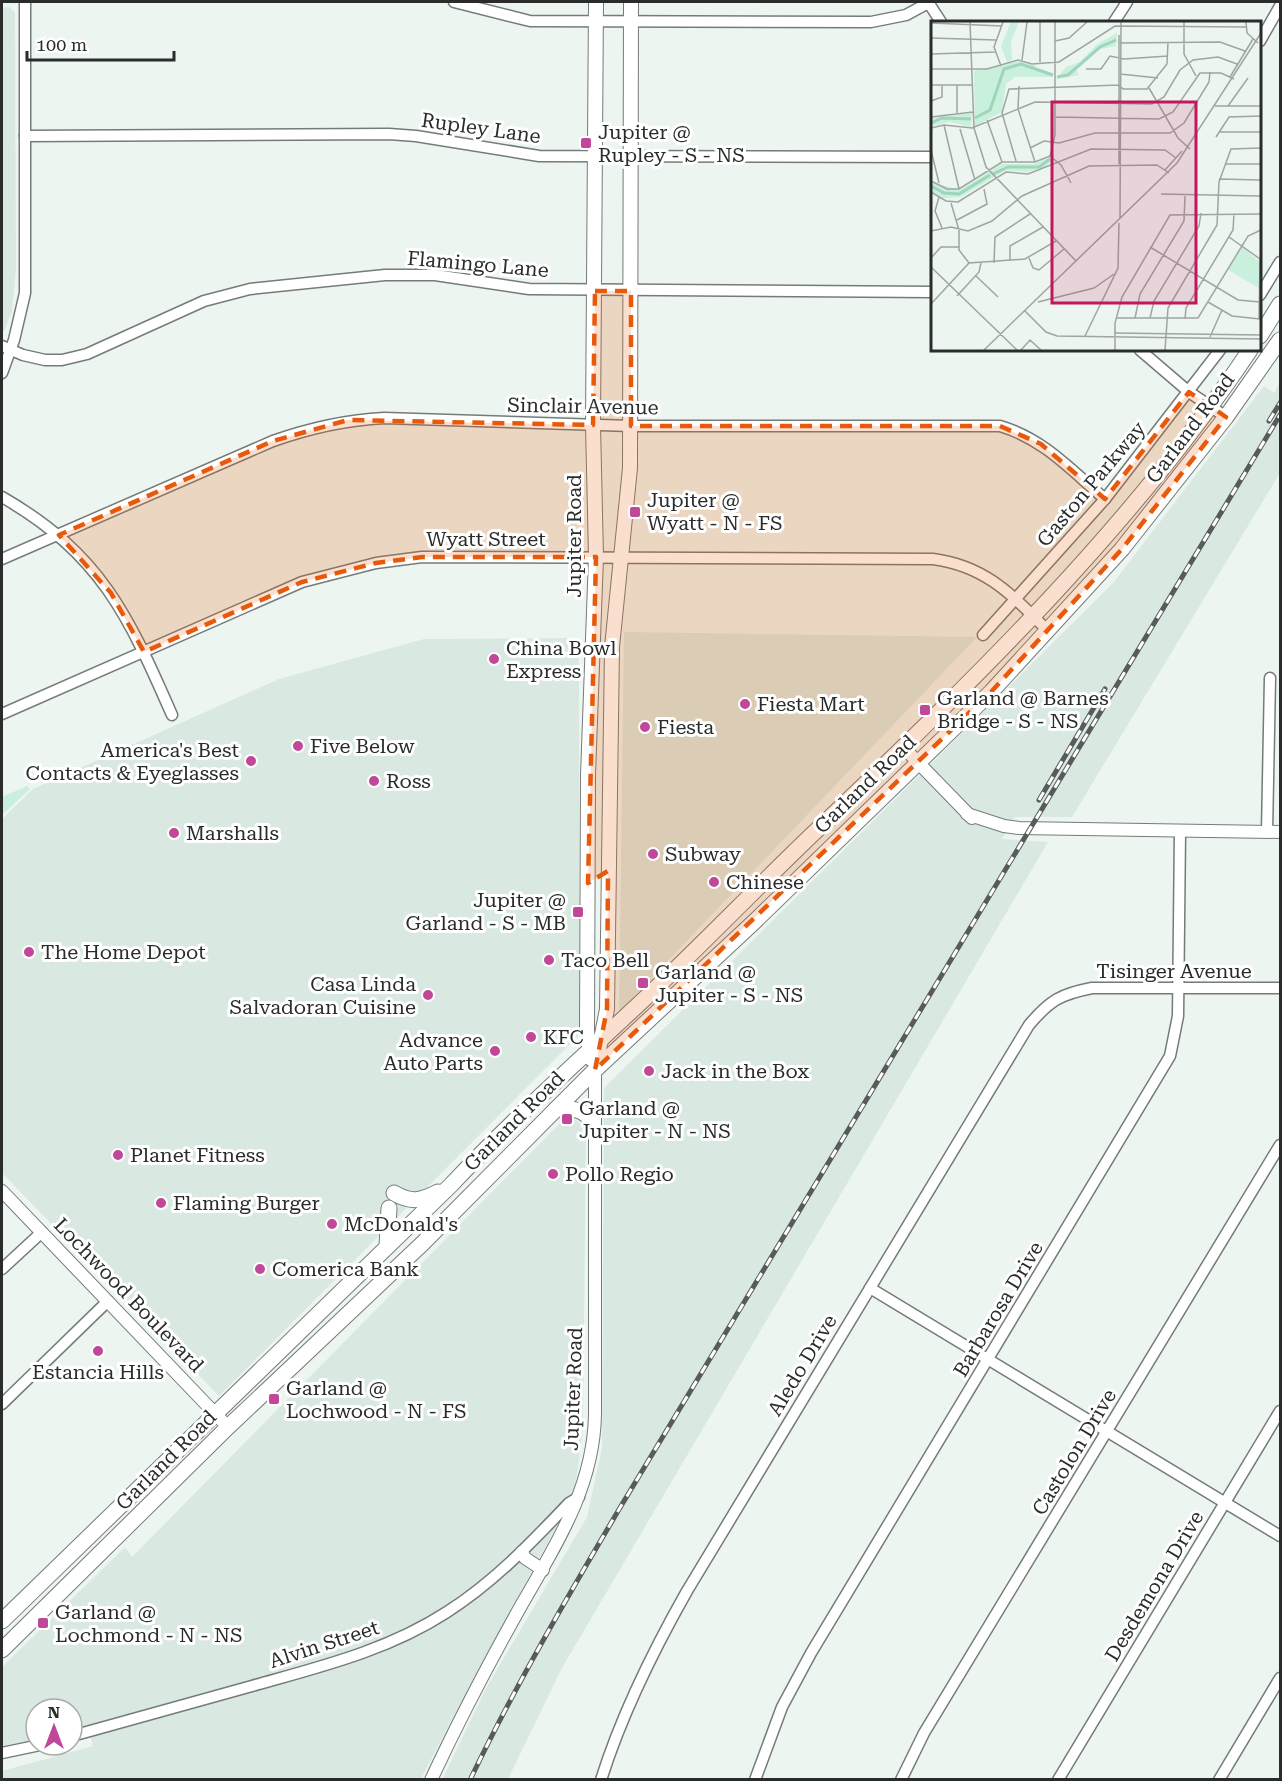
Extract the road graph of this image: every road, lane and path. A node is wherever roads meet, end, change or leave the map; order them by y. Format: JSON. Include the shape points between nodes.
{"nodes":[{"id":1,"x":25,"y":2,"type":"edge"},
{"id":2,"x":454,"y":2,"type":"edge"},
{"id":3,"x":596,"y":2,"type":"edge"},
{"id":4,"x":631,"y":2,"type":"edge"},
{"id":5,"x":929,"y":2,"type":"edge"},
{"id":6,"x":1126,"y":2,"type":"edge"},
{"id":7,"x":1281,"y":6,"type":"edge"},
{"id":8,"x":940,"y":21,"type":"edge"},
{"id":9,"x":1115,"y":21,"type":"edge"},
{"id":10,"x":596,"y":22,"type":"junction"},
{"id":11,"x":631,"y":23,"type":"junction"},
{"id":12,"x":1261,"y":39,"type":"edge"},
{"id":13,"x":25,"y":136,"type":"junction"},
{"id":14,"x":594,"y":157,"type":"junction"},
{"id":15,"x":631,"y":157,"type":"junction"},
{"id":16,"x":931,"y":157,"type":"edge"},
{"id":17,"x":1281,"y":262,"type":"edge"},
{"id":18,"x":595,"y":291,"type":"junction"},
{"id":19,"x":631,"y":291,"type":"junction"},
{"id":20,"x":931,"y":292,"type":"edge"},
{"id":21,"x":1261,"y":293,"type":"edge"},
{"id":22,"x":1281,"y":304,"type":"edge"},
{"id":23,"x":1261,"y":334,"type":"edge"},
{"id":24,"x":1281,"y":340,"type":"edge"},
{"id":25,"x":6,"y":347,"type":"edge"},
{"id":26,"x":1141,"y":351,"type":"edge"},
{"id":27,"x":1219,"y":351,"type":"edge"},
{"id":28,"x":1249,"y":351,"type":"edge"},
{"id":29,"x":2,"y":373,"type":"edge"},
{"id":30,"x":1189,"y":392,"type":"junction"},
{"id":31,"x":1209,"y":406,"type":"junction"},
{"id":32,"x":1226,"y":417,"type":"junction"},
{"id":33,"x":593,"y":425,"type":"junction"},
{"id":34,"x":631,"y":426,"type":"junction"},
{"id":35,"x":2,"y":497,"type":"edge"},
{"id":36,"x":1105,"y":499,"type":"junction"},
{"id":37,"x":59,"y":535,"type":"junction"},
{"id":38,"x":596,"y":557,"type":"junction"},
{"id":39,"x":622,"y":558,"type":"junction"},
{"id":40,"x":2,"y":559,"type":"edge"},
{"id":41,"x":1015,"y":600,"type":"junction"},
{"id":42,"x":1034,"y":617,"type":"junction"},
{"id":43,"x":1048,"y":631,"type":"junction"},
{"id":44,"x":983,"y":635,"type":"dead end"},
{"id":45,"x":144,"y":652,"type":"junction"},
{"id":46,"x":1270,"y":678,"type":"dead end"},
{"id":47,"x":611,"y":687,"type":"junction"},
{"id":48,"x":590,"y":692,"type":"junction"},
{"id":49,"x":2,"y":714,"type":"edge"},
{"id":50,"x":172,"y":715,"type":"dead end"},
{"id":51,"x":904,"y":748,"type":"junction"},
{"id":52,"x":919,"y":763,"type":"junction"},
{"id":53,"x":819,"y":828,"type":"junction"},
{"id":54,"x":1180,"y":831,"type":"junction"},
{"id":55,"x":1267,"y":832,"type":"junction"},
{"id":56,"x":1281,"y":832,"type":"edge"},
{"id":57,"x":834,"y":843,"type":"junction"},
{"id":58,"x":608,"y":872,"type":"junction"},
{"id":59,"x":588,"y":882,"type":"junction"},
{"id":60,"x":719,"y":926,"type":"junction"},
{"id":61,"x":733,"y":941,"type":"junction"},
{"id":62,"x":1179,"y":987,"type":"junction"},
{"id":63,"x":1281,"y":988,"type":"edge"},
{"id":64,"x":1067,"y":993,"type":"joint"},
{"id":65,"x":603,"y":1036,"type":"junction"},
{"id":66,"x":588,"y":1050,"type":"junction"},
{"id":67,"x":595,"y":1070,"type":"junction"},
{"id":68,"x":556,"y":1108,"type":"junction"},
{"id":69,"x":594,"y":1129,"type":"junction"},
{"id":70,"x":1281,"y":1145,"type":"edge"},
{"id":71,"x":451,"y":1185,"type":"junction"},
{"id":72,"x":2,"y":1191,"type":"edge"},
{"id":73,"x":394,"y":1193,"type":"dead end"},
{"id":74,"x":389,"y":1208,"type":"dead end"},
{"id":75,"x":42,"y":1232,"type":"junction"},
{"id":76,"x":387,"y":1246,"type":"junction"},
{"id":77,"x":2,"y":1269,"type":"edge"},
{"id":78,"x":870,"y":1288,"type":"junction"},
{"id":79,"x":108,"y":1301,"type":"junction"},
{"id":80,"x":989,"y":1360,"type":"junction"},
{"id":81,"x":2,"y":1404,"type":"edge"},
{"id":82,"x":1281,"y":1411,"type":"edge"},
{"id":83,"x":215,"y":1413,"type":"junction"},
{"id":84,"x":228,"y":1427,"type":"junction"},
{"id":85,"x":1108,"y":1432,"type":"junction"},
{"id":86,"x":580,"y":1496,"type":"junction"},
{"id":87,"x":1225,"y":1503,"type":"junction"},
{"id":88,"x":1281,"y":1536,"type":"edge"},
{"id":89,"x":522,"y":1552,"type":"junction"},
{"id":90,"x":68,"y":1556,"type":"junction"},
{"id":91,"x":545,"y":1566,"type":"junction"},
{"id":92,"x":83,"y":1571,"type":"junction"},
{"id":93,"x":2,"y":1621,"type":"edge"},
{"id":94,"x":2,"y":1650,"type":"edge"},
{"id":95,"x":1281,"y":1678,"type":"edge"},
{"id":96,"x":84,"y":1733,"type":"edge"},
{"id":97,"x":24,"y":1748,"type":"edge"},
{"id":98,"x":2,"y":1753,"type":"edge"},
{"id":99,"x":431,"y":1779,"type":"edge"},
{"id":100,"x":601,"y":1779,"type":"edge"},
{"id":101,"x":755,"y":1779,"type":"edge"},
{"id":102,"x":901,"y":1779,"type":"edge"},
{"id":103,"x":1058,"y":1779,"type":"edge"},
{"id":104,"x":1220,"y":1779,"type":"edge"}],
"edges":[{"from":1,"to":13,"type":"street"},
{"from":2,"to":10,"type":"street","via":[[530,21]]},
{"from":3,"to":10,"type":"main road","name":"Jupiter Road"},
{"from":4,"to":11,"type":"main road"},
{"from":5,"to":8,"type":"street"},
{"from":5,"to":11,"type":"street","via":[[906,15],[871,22]]},
{"from":6,"to":9,"type":"street"},
{"from":7,"to":12,"type":"street"},
{"from":10,"to":11,"type":"street"},
{"from":10,"to":14,"type":"main road","name":"Jupiter Road"},
{"from":11,"to":15,"type":"main road","name":"Jupiter Road"},
{"from":13,"to":14,"type":"street","name":"Rupley Lane","via":[[389,134],[529,155]]},
{"from":13,"to":25,"type":"street","via":[[25,292]]},
{"from":14,"to":15,"type":"street","name":"Rupley Lane"},
{"from":14,"to":18,"type":"main road","name":"Jupiter Road"},
{"from":15,"to":16,"type":"street","name":"Rupley Lane"},
{"from":15,"to":19,"type":"main road","name":"Jupiter Road"},
{"from":17,"to":21,"type":"street"},
{"from":18,"to":19,"type":"street","name":"Flamingo Lane"},
{"from":18,"to":25,"type":"street","name":"Flamingo Lane","via":[[506,287],[435,275],[385,275],[250,289],[204,302],[87,354],[62,360],[45,360]]},
{"from":18,"to":33,"type":"main road","name":"Jupiter Road"},
{"from":19,"to":20,"type":"street","name":"Flamingo Lane"},
{"from":19,"to":34,"type":"main road","name":"Jupiter Road"},
{"from":22,"to":23,"type":"main road"},
{"from":24,"to":32,"type":"main road","name":"Garland Road"},
{"from":25,"to":29,"type":"street"},
{"from":26,"to":30,"type":"street"},
{"from":27,"to":30,"type":"street","name":"Gaston Parkway"},
{"from":28,"to":31,"type":"main road","name":"Garland Road"},
{"from":30,"to":31,"type":"street"},
{"from":30,"to":36,"type":"street","name":"Gaston Parkway"},
{"from":31,"to":32,"type":"street"},
{"from":31,"to":42,"type":"main road","name":"Garland Road","via":[[1113,529]]},
{"from":32,"to":43,"type":"main road","name":"Garland Road","via":[[1122,549]]},
{"from":33,"to":34,"type":"street","name":"Sinclair Avenue"},
{"from":33,"to":37,"type":"street","name":"Sinclair Avenue","via":[[423,418],[348,420],[273,441]]},
{"from":33,"to":38,"type":"main road","name":"Jupiter Road"},
{"from":34,"to":36,"type":"street","name":"Sinclair Avenue","via":[[1000,426],[1041,444]]},
{"from":34,"to":39,"type":"main road","name":"Jupiter Road"},
{"from":35,"to":37,"type":"street"},
{"from":36,"to":41,"type":"street","name":"Gaston Parkway"},
{"from":37,"to":40,"type":"street","name":"Sinclair Avenue"},
{"from":37,"to":45,"type":"street","via":[[111,593]]},
{"from":38,"to":39,"type":"street","name":"Wyatt Street"},
{"from":38,"to":45,"type":"street","name":"Wyatt Street","via":[[422,557],[376,563],[302,582]]},
{"from":38,"to":48,"type":"main road","name":"Jupiter Road"},
{"from":39,"to":41,"type":"street","name":"Wyatt Street","via":[[933,559],[975,569]]},
{"from":39,"to":47,"type":"main road","name":"Jupiter Road"},
{"from":41,"to":42,"type":"street","name":"Wyatt Street"},
{"from":41,"to":44,"type":"street","name":"Gaston Parkway"},
{"from":42,"to":43,"type":"street","name":"Wyatt Street"},
{"from":42,"to":51,"type":"main road","name":"Garland Road"},
{"from":43,"to":52,"type":"main road","name":"Garland Road"},
{"from":45,"to":49,"type":"street","name":"Wyatt Street"},
{"from":45,"to":50,"type":"street"},
{"from":46,"to":55,"type":"street"},
{"from":47,"to":48,"type":"main road"},
{"from":47,"to":58,"type":"main road","name":"Jupiter Road"},
{"from":48,"to":59,"type":"main road","name":"Jupiter Road"},
{"from":51,"to":52,"type":"street"},
{"from":51,"to":53,"type":"main road","name":"Garland Road"},
{"from":52,"to":54,"type":"street","via":[[980,826],[1014,835],[1105,836],[1113,831]]},
{"from":52,"to":57,"type":"main road","name":"Garland Road"},
{"from":53,"to":57,"type":"main road"},
{"from":53,"to":60,"type":"main road","name":"Garland Road"},
{"from":54,"to":55,"type":"street"},
{"from":54,"to":62,"type":"street","name":"Barbarosa Drive"},
{"from":55,"to":56,"type":"street"},
{"from":57,"to":61,"type":"main road","name":"Garland Road"},
{"from":58,"to":59,"type":"main road"},
{"from":58,"to":65,"type":"main road","name":"Jupiter Road","via":[[607,1009]]},
{"from":59,"to":66,"type":"main road","name":"Jupiter Road"},
{"from":60,"to":61,"type":"main road"},
{"from":60,"to":65,"type":"main road","name":"Garland Road"},
{"from":61,"to":67,"type":"main road","name":"Garland Road"},
{"from":62,"to":63,"type":"street","name":"Tisinger Avenue"},
{"from":62,"to":64,"type":"street","name":"Tisinger Avenue","via":[[1092,988]]},
{"from":62,"to":80,"type":"street","name":"Barbarosa Drive","via":[[1175,1036],[1165,1065]]},
{"from":64,"to":78,"type":"street","name":"Aledo Drive","via":[[1047,1004],[1029,1025]]},
{"from":65,"to":66,"type":"main road","name":"Garland Road"},
{"from":65,"to":67,"type":"main road","name":"Jupiter Road"},
{"from":66,"to":67,"type":"main road","name":"Jupiter Road"},
{"from":66,"to":71,"type":"main road","name":"Garland Road"},
{"from":67,"to":68,"type":"main road","name":"Garland Road"},
{"from":67,"to":69,"type":"street","name":"Jupiter Road"},
{"from":68,"to":69,"type":"main road","via":[[584,1113],[592,1120]]},
{"from":68,"to":84,"type":"main road","name":"Garland Road","via":[[423,1243]]},
{"from":69,"to":86,"type":"street","name":"Jupiter Road","via":[[595,1438]]},
{"from":70,"to":85,"type":"street","name":"Castolon Drive"},
{"from":71,"to":73,"type":"main road","via":[[415,1201],[406,1201]]},
{"from":71,"to":76,"type":"main road","name":"Garland Road"},
{"from":72,"to":75,"type":"street","name":"Lochwood Boulevard"},
{"from":74,"to":76,"type":"main road"},
{"from":75,"to":77,"type":"street"},
{"from":75,"to":79,"type":"street","name":"Lochwood Boulevard"},
{"from":76,"to":83,"type":"main road","name":"Garland Road"},
{"from":78,"to":80,"type":"street"},
{"from":78,"to":100,"type":"street","name":"Aledo Drive","via":[[666,1629],[620,1727]]},
{"from":79,"to":81,"type":"street"},
{"from":79,"to":83,"type":"street","name":"Lochwood Boulevard"},
{"from":80,"to":85,"type":"street"},
{"from":80,"to":101,"type":"street","name":"Barbarosa Drive","via":[[811,1653],[782,1707]]},
{"from":82,"to":87,"type":"street","name":"Desdemona Drive"},
{"from":83,"to":84,"type":"street","name":"Lochwood Boulevard"},
{"from":83,"to":90,"type":"main road","name":"Garland Road"},
{"from":84,"to":92,"type":"main road","name":"Garland Road"},
{"from":85,"to":87,"type":"street"},
{"from":85,"to":102,"type":"street","name":"Castolon Drive","via":[[924,1733]]},
{"from":86,"to":89,"type":"street","name":"Alvin Street"},
{"from":86,"to":91,"type":"street","name":"Jupiter Road"},
{"from":87,"to":88,"type":"street"},
{"from":87,"to":103,"type":"street","name":"Desdemona Drive"},
{"from":89,"to":91,"type":"street","via":[[529,1552]]},
{"from":89,"to":96,"type":"street","name":"Alvin Street","via":[[500,1574],[447,1613],[377,1648],[333,1664]]},
{"from":90,"to":92,"type":"main road"},
{"from":90,"to":93,"type":"main road","name":"Garland Road"},
{"from":91,"to":99,"type":"street","name":"Jupiter Road"},
{"from":92,"to":94,"type":"main road","name":"Garland Road"},
{"from":95,"to":104,"type":"street"},
{"from":97,"to":98,"type":"street"}]}
